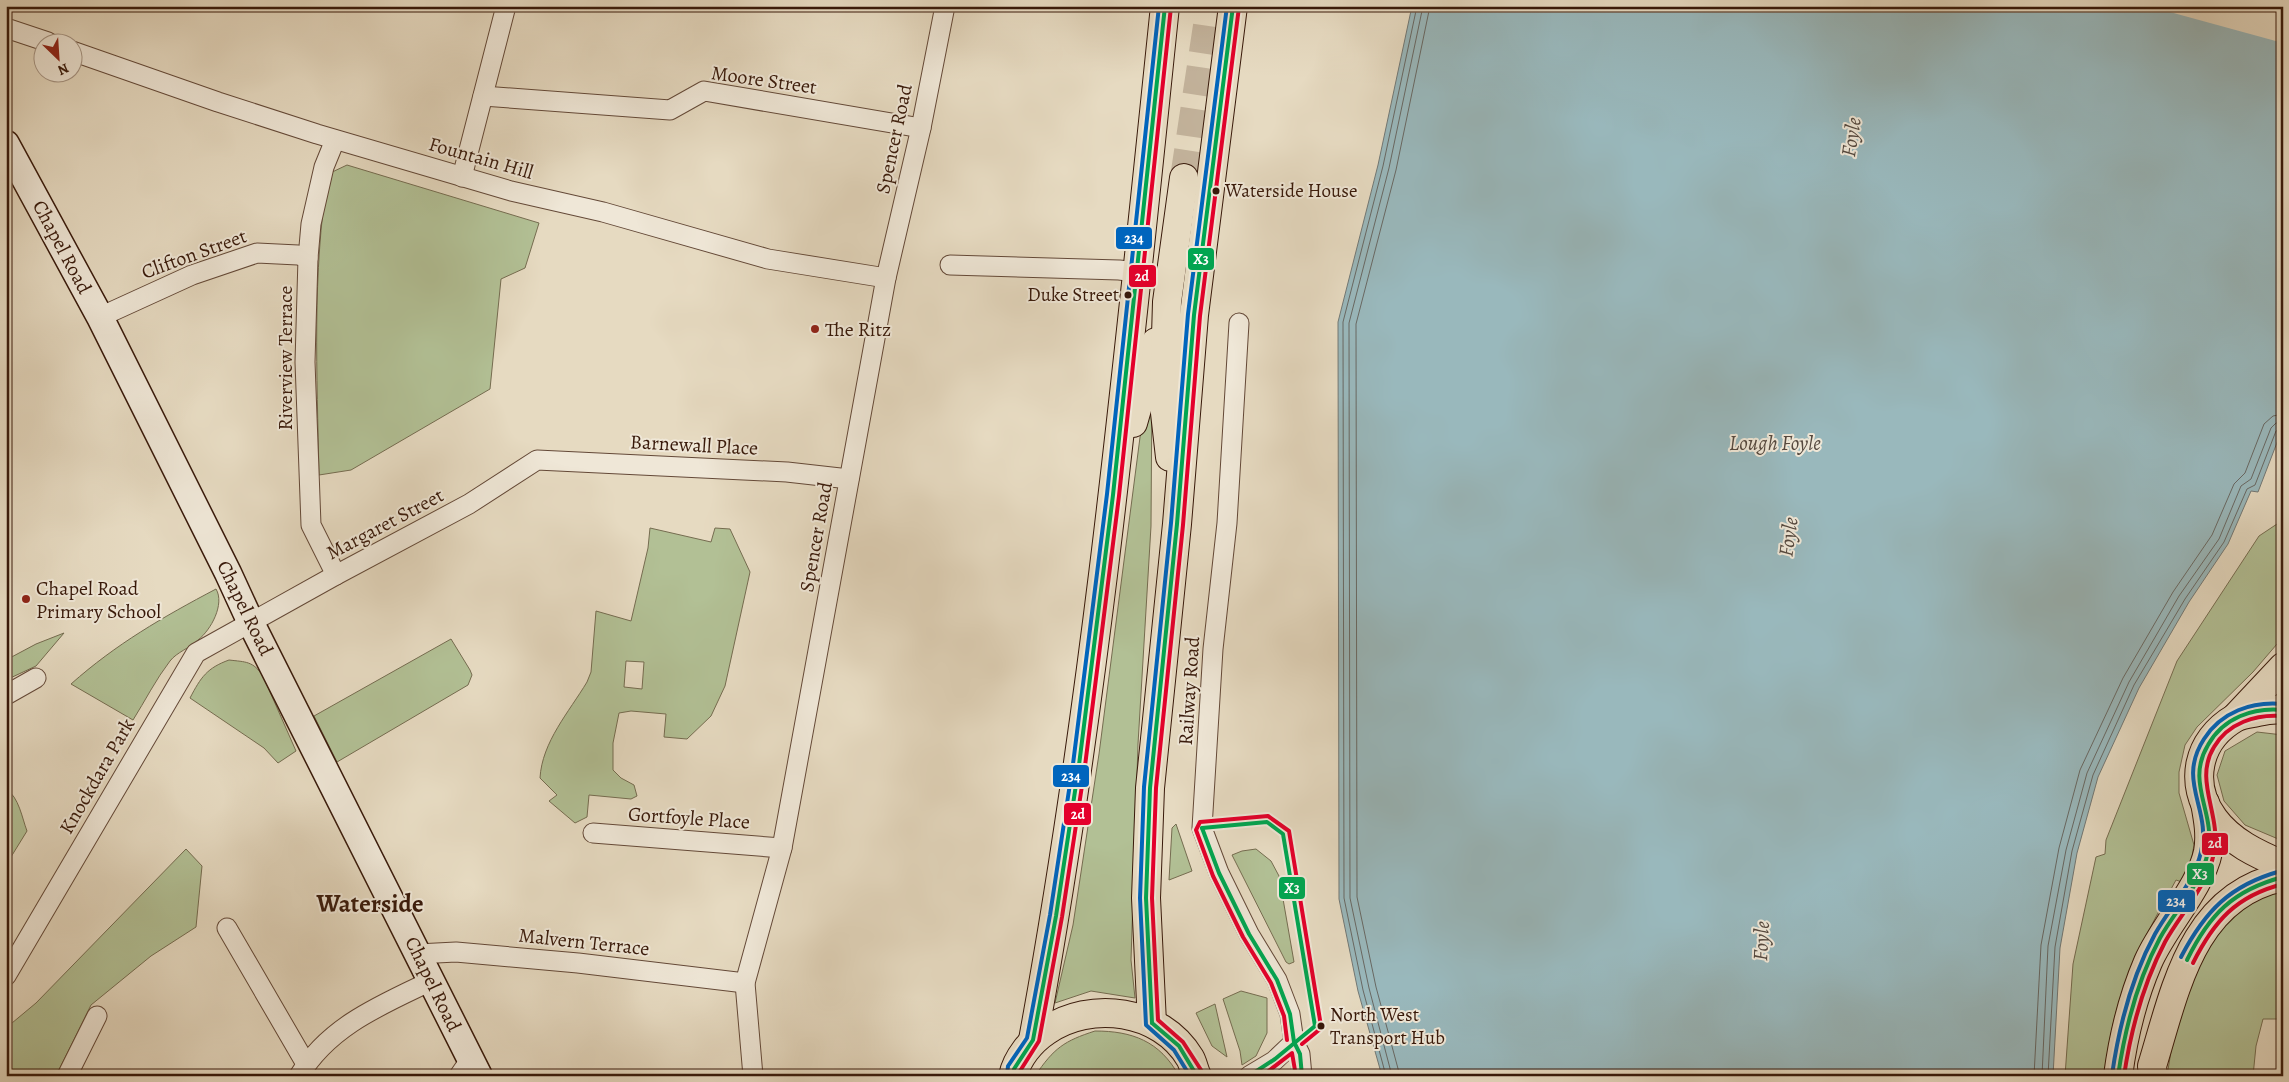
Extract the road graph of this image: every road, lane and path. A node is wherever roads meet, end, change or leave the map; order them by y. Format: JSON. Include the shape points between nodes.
{"nodes":[{"id":1,"x":506,"y":6,"type":"edge"},
{"id":2,"x":944,"y":6,"type":"edge"},
{"id":3,"x":1165,"y":6,"type":"edge"},
{"id":4,"x":1233,"y":6,"type":"edge"},
{"id":5,"x":8,"y":30,"type":"edge"},
{"id":6,"x":32,"y":37,"type":"edge"},
{"id":7,"x":82,"y":54,"type":"edge"},
{"id":8,"x":483,"y":96,"type":"junction"},
{"id":9,"x":921,"y":128,"type":"junction"},
{"id":10,"x":335,"y":140,"type":"junction"},
{"id":11,"x":6,"y":144,"type":"edge"},
{"id":12,"x":462,"y":177,"type":"junction"},
{"id":13,"x":1184,"y":178,"type":"tunnel mouth"},
{"id":14,"x":308,"y":258,"type":"junction"},
{"id":15,"x":950,"y":265,"type":"dead end"},
{"id":16,"x":1137,"y":272,"type":"junction"},
{"id":17,"x":886,"y":278,"type":"junction"},
{"id":18,"x":1167,"y":302,"type":"junction"},
{"id":19,"x":100,"y":317,"type":"junction"},
{"id":20,"x":1239,"y":323,"type":"dead end"},
{"id":21,"x":537,"y":460,"type":"joint"},
{"id":22,"x":850,"y":478,"type":"junction"},
{"id":23,"x":1113,"y":495,"type":"junction"},
{"id":24,"x":1177,"y":524,"type":"junction"},
{"id":25,"x":336,"y":575,"type":"junction"},
{"id":26,"x":250,"y":622,"type":"junction"},
{"id":27,"x":2283,"y":667,"type":"edge"},
{"id":28,"x":36,"y":678,"type":"dead end"},
{"id":29,"x":6,"y":695,"type":"edge"},
{"id":30,"x":2283,"y":710,"type":"edge"},
{"id":31,"x":2236,"y":717,"type":"junction"},
{"id":32,"x":2205,"y":802,"type":"junction"},
{"id":33,"x":593,"y":833,"type":"dead end"},
{"id":34,"x":782,"y":848,"type":"junction"},
{"id":35,"x":2283,"y":865,"type":"edge"},
{"id":36,"x":2283,"y":877,"type":"edge"},
{"id":37,"x":227,"y":928,"type":"dead end"},
{"id":38,"x":417,"y":954,"type":"junction"},
{"id":39,"x":6,"y":976,"type":"edge"},
{"id":40,"x":431,"y":981,"type":"junction"},
{"id":41,"x":746,"y":983,"type":"junction"},
{"id":42,"x":97,"y":1016,"type":"dead end"},
{"id":43,"x":1152,"y":1023,"type":"junction"},
{"id":44,"x":1033,"y":1040,"type":"junction"},
{"id":45,"x":1294,"y":1042,"type":"junction"},
{"id":46,"x":303,"y":1070,"type":"edge"},
{"id":47,"x":469,"y":1070,"type":"edge"},
{"id":48,"x":68,"y":1076,"type":"edge"},
{"id":49,"x":754,"y":1076,"type":"edge"},
{"id":50,"x":1013,"y":1076,"type":"edge"},
{"id":51,"x":1197,"y":1076,"type":"edge"},
{"id":52,"x":1249,"y":1076,"type":"edge"},
{"id":53,"x":1302,"y":1076,"type":"edge"},
{"id":54,"x":2118,"y":1076,"type":"edge"},
{"id":55,"x":2153,"y":1076,"type":"edge"}],
"edges":[{"from":1,"to":8,"type":"street"},
{"from":2,"to":9,"type":"street","name":"Spencer Road"},
{"from":3,"to":16,"type":"highway"},
{"from":4,"to":24,"type":"highway","via":[[1194,315]]},
{"from":5,"to":6,"type":"street"},
{"from":7,"to":10,"type":"street","name":"Fountain Hill"},
{"from":8,"to":9,"type":"street","name":"Moore Street","via":[[670,110],[704,91]]},
{"from":8,"to":12,"type":"street"},
{"from":9,"to":17,"type":"street","name":"Spencer Road"},
{"from":10,"to":12,"type":"street","name":"Fountain Hill"},
{"from":10,"to":14,"type":"street","name":"Riverview Terrace","via":[[324,167],[311,224]]},
{"from":11,"to":19,"type":"main road","name":"Chapel Road"},
{"from":12,"to":17,"type":"street","name":"Fountain Hill","via":[[603,212],[768,260]]},
{"from":13,"to":18,"type":"highway"},
{"from":14,"to":19,"type":"street","name":"Clifton Street","via":[[257,252],[192,274]]},
{"from":14,"to":25,"type":"street","name":"Riverview Terrace","via":[[305,362],[311,525]]},
{"from":15,"to":16,"type":"street"},
{"from":16,"to":23,"type":"highway"},
{"from":17,"to":22,"type":"street","name":"Spencer Road"},
{"from":18,"to":23,"type":"highway"},
{"from":18,"to":24,"type":"highway","via":[[1164,404]]},
{"from":19,"to":26,"type":"main road","name":"Chapel Road"},
{"from":20,"to":45,"type":"street","name":"Railway Road","via":[[1227,522],[1213,649],[1202,828],[1219,873],[1276,980],[1290,1014]]},
{"from":21,"to":22,"type":"street","name":"Barnewall Place"},
{"from":21,"to":25,"type":"street","name":"Margaret Street","via":[[469,504]]},
{"from":22,"to":34,"type":"street","name":"Spencer Road"},
{"from":23,"to":44,"type":"highway","via":[[1077,774]]},
{"from":24,"to":43,"type":"highway","via":[[1150,788],[1146,898]]},
{"from":25,"to":26,"type":"street","name":"Margaret Street"},
{"from":26,"to":38,"type":"main road","name":"Chapel Road"},
{"from":26,"to":39,"type":"street","name":"Knockdara Park","via":[[196,653]]},
{"from":27,"to":31,"type":"highway"},
{"from":28,"to":29,"type":"street"},
{"from":30,"to":31,"type":"highway","via":[[2274,708]]},
{"from":31,"to":32,"type":"highway","via":[[2213,736],[2202,754],[2198,777]]},
{"from":32,"to":35,"type":"highway","via":[[2214,818],[2238,842]]},
{"from":32,"to":54,"type":"highway","via":[[2208,853],[2201,871],[2148,961],[2136,993]]},
{"from":33,"to":34,"type":"street","name":"Gortfoyle Place"},
{"from":34,"to":41,"type":"street","name":"Spencer Road"},
{"from":36,"to":55,"type":"highway","via":[[2242,891],[2214,915],[2202,932],[2176,984],[2152,1066]]},
{"from":37,"to":46,"type":"street"},
{"from":38,"to":40,"type":"main road","name":"Chapel Road"},
{"from":38,"to":41,"type":"street","name":"Malvern Terrace","via":[[456,952]]},
{"from":40,"to":46,"type":"street","via":[[340,1028]]},
{"from":40,"to":47,"type":"main road","name":"Chapel Road"},
{"from":41,"to":49,"type":"street","name":"Spencer Road"},
{"from":42,"to":48,"type":"street"},
{"from":43,"to":44,"type":"highway","via":[[1112,1011],[1085,1013],[1059,1022]]},
{"from":43,"to":51,"type":"highway","via":[[1175,1040],[1189,1058]]},
{"from":44,"to":50,"type":"highway","via":[[1014,1069]]},
{"from":45,"to":52,"type":"street","via":[[1274,1061]]},
{"from":45,"to":53,"type":"street","name":"Railway Road","via":[[1300,1054]]}]}
